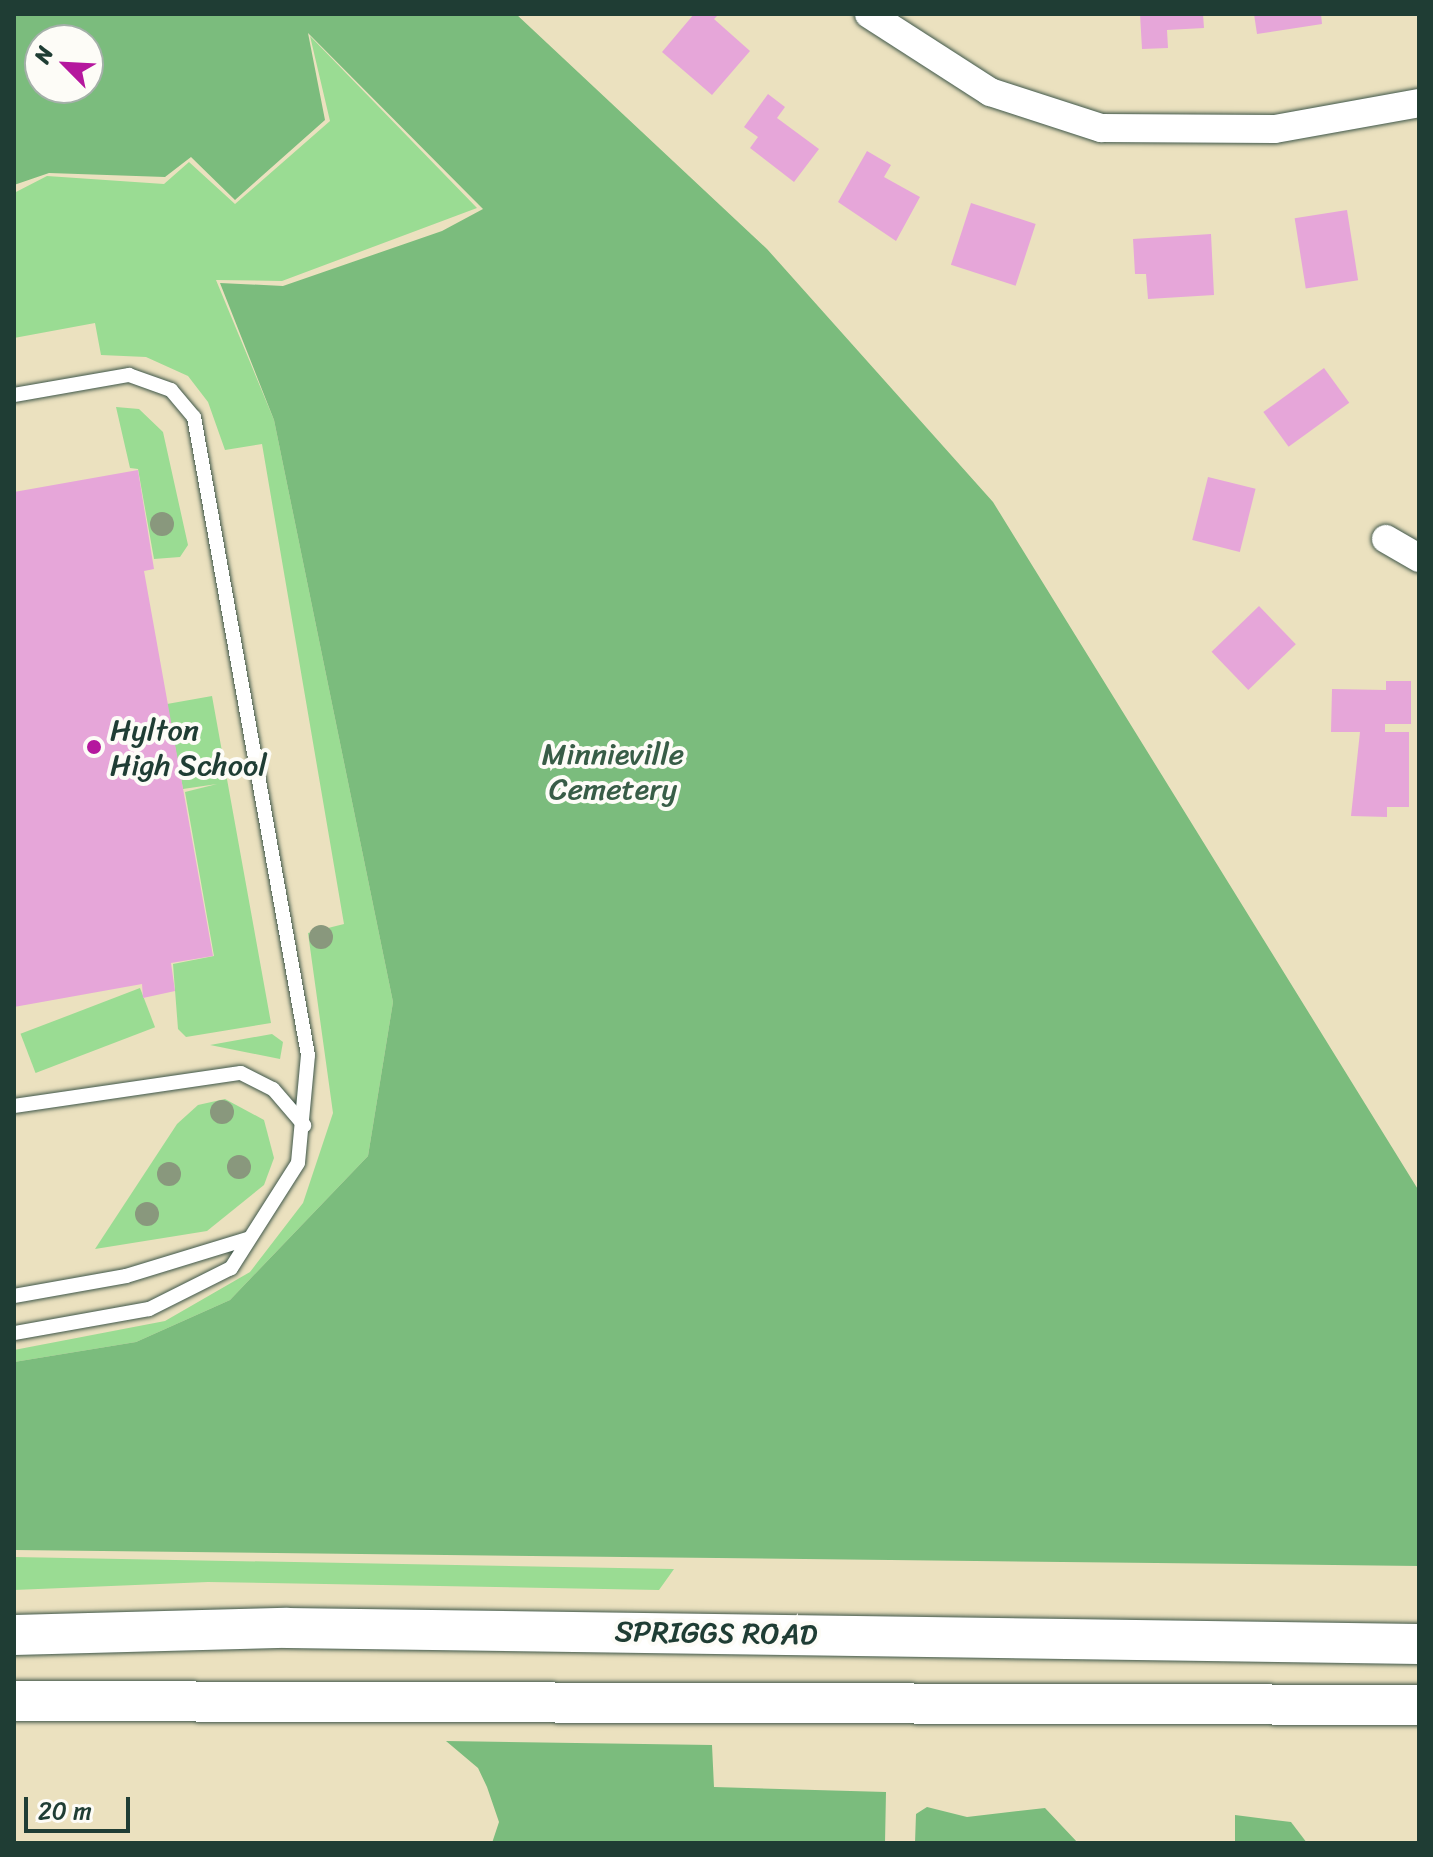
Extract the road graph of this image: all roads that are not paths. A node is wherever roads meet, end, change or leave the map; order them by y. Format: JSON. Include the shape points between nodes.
{"nodes":[{"id":1,"x":869,"y":14,"type":"edge"},
{"id":2,"x":1419,"y":103,"type":"edge"},
{"id":3,"x":14,"y":395,"type":"edge"},
{"id":4,"x":1386,"y":539,"type":"dead end"},
{"id":5,"x":1419,"y":558,"type":"edge"},
{"id":6,"x":14,"y":1106,"type":"edge"},
{"id":7,"x":304,"y":1125,"type":"junction"},
{"id":8,"x":247,"y":1239,"type":"junction"},
{"id":9,"x":14,"y":1296,"type":"edge"},
{"id":10,"x":14,"y":1333,"type":"edge"},
{"id":11,"x":14,"y":1635,"type":"edge"},
{"id":12,"x":1419,"y":1644,"type":"edge"},
{"id":13,"x":14,"y":1701,"type":"edge"},
{"id":14,"x":1419,"y":1705,"type":"edge"}],
"edges":[{"from":1,"to":2,"type":"street","via":[[990,92],[1101,128],[1275,129]]},
{"from":3,"to":7,"type":"lane","via":[[129,375],[171,390],[194,417],[308,1055]]},
{"from":4,"to":5,"type":"street"},
{"from":6,"to":7,"type":"lane","via":[[241,1073],[273,1089]]},
{"from":7,"to":8,"type":"lane","via":[[289,1187]]},
{"from":8,"to":9,"type":"lane","via":[[126,1276]]},
{"from":8,"to":10,"type":"lane","via":[[231,1268],[179,1300]]},
{"from":11,"to":12,"type":"main road","name":"SPRIGGS ROAD","via":[[287,1628]]},
{"from":13,"to":14,"type":"main road"}]}
